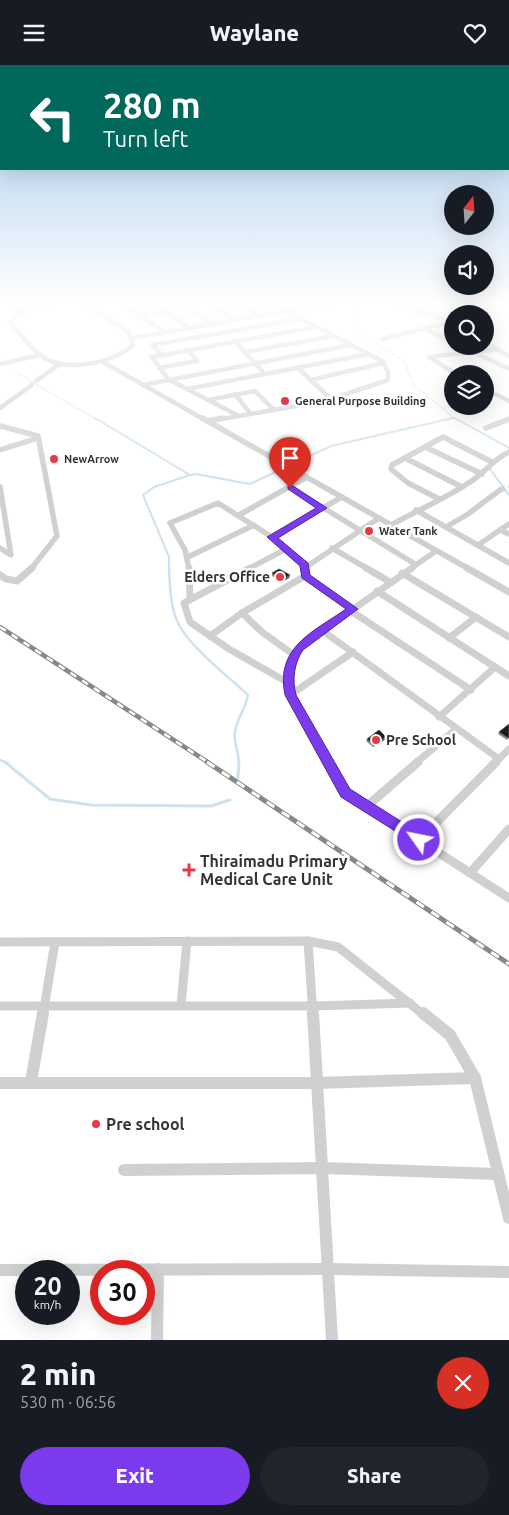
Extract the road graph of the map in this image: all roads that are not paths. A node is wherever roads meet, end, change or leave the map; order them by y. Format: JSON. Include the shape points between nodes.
{"nodes":[{"id":1,"x":57,"y":362,"type":"edge"},
{"id":2,"x":92,"y":362,"type":"edge"},
{"id":3,"x":104,"y":362,"type":"edge"},
{"id":4,"x":156,"y":362,"type":"edge"},
{"id":5,"x":188,"y":362,"type":"edge"},
{"id":6,"x":326,"y":362,"type":"edge"},
{"id":7,"x":495,"y":362,"type":"edge"},
{"id":8,"x":254,"y":363,"type":"joint"},
{"id":9,"x":384,"y":363,"type":"joint"},
{"id":10,"x":60,"y":364,"type":"junction"},
{"id":11,"x":159,"y":368,"type":"junction"},
{"id":12,"x":298,"y":368,"type":"junction"},
{"id":13,"x":509,"y":369,"type":"edge"},
{"id":14,"x":265,"y":374,"type":"junction"},
{"id":15,"x":168,"y":379,"type":"junction"},
{"id":16,"x":310,"y":380,"type":"junction"},
{"id":17,"x":143,"y":385,"type":"junction"},
{"id":18,"x":187,"y":389,"type":"junction"},
{"id":19,"x":235,"y":394,"type":"junction"},
{"id":20,"x":494,"y":394,"type":"edge"},
{"id":21,"x":331,"y":399,"type":"junction"},
{"id":22,"x":208,"y":400,"type":"junction"},
{"id":23,"x":509,"y":401,"type":"edge"},
{"id":24,"x":0,"y":408,"type":"edge"},
{"id":25,"x":274,"y":409,"type":"junction"},
{"id":26,"x":250,"y":413,"type":"junction"},
{"id":27,"x":238,"y":415,"type":"junction"},
{"id":28,"x":509,"y":419,"type":"edge"},
{"id":29,"x":207,"y":421,"type":"junction"},
{"id":30,"x":503,"y":422,"type":"junction"},
{"id":31,"x":509,"y":425,"type":"edge"},
{"id":32,"x":0,"y":426,"type":"edge"},
{"id":33,"x":486,"y":428,"type":"dead end"},
{"id":34,"x":38,"y":438,"type":"junction"},
{"id":35,"x":425,"y":447,"type":"junction"},
{"id":36,"x":0,"y":449,"type":"edge"},
{"id":37,"x":509,"y":452,"type":"edge"},
{"id":38,"x":405,"y":458,"type":"junction"},
{"id":39,"x":492,"y":461,"type":"junction"},
{"id":40,"x":482,"y":474,"type":"junction"},
{"id":41,"x":307,"y":477,"type":"junction"},
{"id":42,"x":0,"y":487,"type":"edge"},
{"id":43,"x":462,"y":487,"type":"junction"},
{"id":44,"x":290,"y":488,"type":"junction"},
{"id":45,"x":500,"y":490,"type":"tunnel mouth"},
{"id":46,"x":342,"y":497,"type":"junction"},
{"id":47,"x":439,"y":499,"type":"junction"},
{"id":48,"x":322,"y":508,"type":"junction"},
{"id":49,"x":416,"y":510,"type":"junction"},
{"id":50,"x":239,"y":515,"type":"junction"},
{"id":51,"x":379,"y":517,"type":"junction"},
{"id":52,"x":509,"y":524,"type":"edge"},
{"id":53,"x":254,"y":525,"type":"junction"},
{"id":54,"x":391,"y":525,"type":"junction"},
{"id":55,"x":446,"y":527,"type":"junction"},
{"id":56,"x":500,"y":530,"type":"junction"},
{"id":57,"x":360,"y":531,"type":"junction"},
{"id":58,"x":509,"y":534,"type":"edge"},
{"id":59,"x":272,"y":537,"type":"junction"},
{"id":60,"x":478,"y":545,"type":"junction"},
{"id":61,"x":0,"y":548,"type":"edge"},
{"id":62,"x":332,"y":548,"type":"junction"},
{"id":63,"x":286,"y":549,"type":"junction"},
{"id":64,"x":436,"y":551,"type":"junction"},
{"id":65,"x":188,"y":557,"type":"junction"},
{"id":66,"x":509,"y":563,"type":"edge"},
{"id":67,"x":415,"y":564,"type":"junction"},
{"id":68,"x":305,"y":565,"type":"junction"},
{"id":69,"x":402,"y":573,"type":"junction"},
{"id":70,"x":0,"y":575,"type":"edge"},
{"id":71,"x":305,"y":576,"type":"junction"},
{"id":72,"x":390,"y":582,"type":"junction"},
{"id":73,"x":377,"y":591,"type":"junction"},
{"id":74,"x":509,"y":592,"type":"edge"},
{"id":75,"x":190,"y":599,"type":"junction"},
{"id":76,"x":352,"y":610,"type":"junction"},
{"id":77,"x":242,"y":613,"type":"junction"},
{"id":78,"x":476,"y":617,"type":"junction"},
{"id":79,"x":323,"y":631,"type":"junction"},
{"id":80,"x":210,"y":636,"type":"junction"},
{"id":81,"x":449,"y":637,"type":"junction"},
{"id":82,"x":509,"y":637,"type":"edge"},
{"id":83,"x":353,"y":653,"type":"junction"},
{"id":84,"x":294,"y":655,"type":"junction"},
{"id":85,"x":495,"y":667,"type":"junction"},
{"id":86,"x":509,"y":676,"type":"edge"},
{"id":87,"x":287,"y":682,"type":"junction"},
{"id":88,"x":471,"y":690,"type":"junction"},
{"id":89,"x":290,"y":695,"type":"junction"},
{"id":90,"x":439,"y":717,"type":"junction"},
{"id":91,"x":456,"y":729,"type":"junction"},
{"id":92,"x":509,"y":749,"type":"edge"},
{"id":93,"x":499,"y":759,"type":"junction"},
{"id":94,"x":366,"y":806,"type":"junction"},
{"id":95,"x":509,"y":829,"type":"edge"},
{"id":96,"x":419,"y":840,"type":"junction"},
{"id":97,"x":470,"y":873,"type":"junction"},
{"id":98,"x":509,"y":898,"type":"edge"},
{"id":99,"x":187,"y":941,"type":"junction"},
{"id":100,"x":308,"y":941,"type":"junction"},
{"id":101,"x":0,"y":942,"type":"edge"},
{"id":102,"x":55,"y":942,"type":"junction"},
{"id":103,"x":410,"y":1003,"type":"junction"},
{"id":104,"x":181,"y":1005,"type":"junction"},
{"id":105,"x":45,"y":1006,"type":"junction"},
{"id":106,"x":313,"y":1006,"type":"junction"},
{"id":107,"x":0,"y":1007,"type":"edge"},
{"id":108,"x":475,"y":1078,"type":"junction"},
{"id":109,"x":31,"y":1082,"type":"junction"},
{"id":110,"x":0,"y":1083,"type":"edge"},
{"id":111,"x":317,"y":1083,"type":"junction"},
{"id":112,"x":323,"y":1168,"type":"junction"},
{"id":113,"x":124,"y":1170,"type":"dead end"},
{"id":114,"x":498,"y":1174,"type":"junction"},
{"id":115,"x":509,"y":1219,"type":"edge"},
{"id":116,"x":158,"y":1269,"type":"junction"},
{"id":117,"x":328,"y":1269,"type":"junction"},
{"id":118,"x":0,"y":1270,"type":"edge"},
{"id":119,"x":509,"y":1272,"type":"edge"},
{"id":120,"x":157,"y":1340,"type":"edge"},
{"id":121,"x":332,"y":1340,"type":"edge"}],
"edges":[{"from":1,"to":10,"type":"street"},
{"from":2,"to":10,"type":"street"},
{"from":3,"to":17,"type":"street"},
{"from":4,"to":11,"type":"street"},
{"from":5,"to":11,"type":"street"},
{"from":6,"to":12,"type":"street"},
{"from":7,"to":13,"type":"street"},
{"from":8,"to":14,"type":"street"},
{"from":8,"to":15,"type":"street"},
{"from":9,"to":16,"type":"street"},
{"from":9,"to":21,"type":"street","via":[[388,380]]},
{"from":10,"to":24,"type":"street"},
{"from":11,"to":15,"type":"street"},
{"from":12,"to":14,"type":"street"},
{"from":12,"to":16,"type":"street"},
{"from":14,"to":18,"type":"street"},
{"from":15,"to":17,"type":"street"},
{"from":15,"to":18,"type":"street"},
{"from":16,"to":21,"type":"street"},
{"from":17,"to":29,"type":"street"},
{"from":18,"to":22,"type":"street"},
{"from":19,"to":22,"type":"street"},
{"from":19,"to":25,"type":"street","via":[[255,391]]},
{"from":19,"to":26,"type":"street"},
{"from":20,"to":23,"type":"street"},
{"from":21,"to":25,"type":"street"},
{"from":22,"to":27,"type":"street"},
{"from":25,"to":26,"type":"street"},
{"from":26,"to":27,"type":"street"},
{"from":27,"to":29,"type":"street"},
{"from":28,"to":30,"type":"street"},
{"from":29,"to":41,"type":"street"},
{"from":30,"to":31,"type":"street"},
{"from":30,"to":33,"type":"street"},
{"from":32,"to":34,"type":"street"},
{"from":34,"to":36,"type":"street"},
{"from":34,"to":70,"type":"street","via":[[57,536],[29,572],[17,581]]},
{"from":35,"to":38,"type":"street"},
{"from":35,"to":39,"type":"street","via":[[443,437]]},
{"from":35,"to":40,"type":"street"},
{"from":37,"to":39,"type":"street"},
{"from":38,"to":43,"type":"street"},
{"from":38,"to":47,"type":"street","via":[[392,465],[391,469],[408,483]]},
{"from":39,"to":40,"type":"street"},
{"from":40,"to":43,"type":"street"},
{"from":41,"to":44,"type":"street"},
{"from":41,"to":46,"type":"street"},
{"from":42,"to":61,"type":"street","via":[[12,555]]},
{"from":43,"to":47,"type":"street"},
{"from":44,"to":48,"type":"street"},
{"from":44,"to":50,"type":"street"},
{"from":45,"to":55,"type":"street"},
{"from":46,"to":48,"type":"street"},
{"from":46,"to":51,"type":"street"},
{"from":47,"to":49,"type":"street"},
{"from":48,"to":57,"type":"street"},
{"from":48,"to":59,"type":"street"},
{"from":49,"to":54,"type":"street"},
{"from":49,"to":55,"type":"street"},
{"from":50,"to":53,"type":"street"},
{"from":50,"to":65,"type":"street","via":[[218,503],[170,523]]},
{"from":51,"to":54,"type":"street"},
{"from":51,"to":57,"type":"street"},
{"from":52,"to":56,"type":"street"},
{"from":53,"to":59,"type":"street"},
{"from":53,"to":65,"type":"street"},
{"from":54,"to":64,"type":"street"},
{"from":55,"to":60,"type":"street"},
{"from":56,"to":58,"type":"street"},
{"from":56,"to":60,"type":"street"},
{"from":57,"to":62,"type":"street"},
{"from":57,"to":67,"type":"street"},
{"from":59,"to":63,"type":"street"},
{"from":60,"to":66,"type":"street"},
{"from":62,"to":68,"type":"street"},
{"from":62,"to":72,"type":"street"},
{"from":63,"to":68,"type":"street"},
{"from":63,"to":75,"type":"street"},
{"from":64,"to":67,"type":"street"},
{"from":64,"to":74,"type":"street"},
{"from":65,"to":75,"type":"street"},
{"from":67,"to":69,"type":"street"},
{"from":68,"to":71,"type":"street"},
{"from":69,"to":72,"type":"street"},
{"from":69,"to":78,"type":"street"},
{"from":71,"to":76,"type":"street"},
{"from":71,"to":77,"type":"street"},
{"from":72,"to":73,"type":"street"},
{"from":73,"to":76,"type":"street"},
{"from":73,"to":81,"type":"street"},
{"from":75,"to":80,"type":"street","via":[[184,603],[190,622]]},
{"from":76,"to":79,"type":"street"},
{"from":76,"to":88,"type":"street"},
{"from":77,"to":80,"type":"street"},
{"from":77,"to":84,"type":"street"},
{"from":78,"to":81,"type":"street"},
{"from":78,"to":82,"type":"street"},
{"from":79,"to":83,"type":"street"},
{"from":79,"to":84,"type":"street","via":[[299,647]]},
{"from":80,"to":87,"type":"street"},
{"from":81,"to":85,"type":"street"},
{"from":83,"to":89,"type":"street"},
{"from":83,"to":90,"type":"street"},
{"from":84,"to":87,"type":"street"},
{"from":85,"to":86,"type":"street"},
{"from":85,"to":88,"type":"street"},
{"from":87,"to":89,"type":"street"},
{"from":88,"to":90,"type":"street"},
{"from":89,"to":94,"type":"street","via":[[346,793]]},
{"from":90,"to":91,"type":"street"},
{"from":91,"to":93,"type":"street"},
{"from":91,"to":94,"type":"street"},
{"from":92,"to":93,"type":"street"},
{"from":93,"to":96,"type":"street"},
{"from":94,"to":96,"type":"street"},
{"from":95,"to":97,"type":"street"},
{"from":96,"to":97,"type":"street"},
{"from":97,"to":98,"type":"street"},
{"from":99,"to":100,"type":"street"},
{"from":99,"to":102,"type":"street"},
{"from":99,"to":104,"type":"street"},
{"from":100,"to":103,"type":"street","via":[[338,947]]},
{"from":100,"to":106,"type":"street"},
{"from":101,"to":102,"type":"street"},
{"from":102,"to":105,"type":"street"},
{"from":103,"to":106,"type":"street"},
{"from":103,"to":108,"type":"street","via":[[450,1035]]},
{"from":104,"to":105,"type":"street"},
{"from":104,"to":106,"type":"street"},
{"from":105,"to":107,"type":"street"},
{"from":105,"to":109,"type":"street"},
{"from":106,"to":111,"type":"street"},
{"from":108,"to":111,"type":"street"},
{"from":108,"to":114,"type":"street"},
{"from":109,"to":110,"type":"street"},
{"from":109,"to":111,"type":"street"},
{"from":111,"to":112,"type":"street"},
{"from":112,"to":113,"type":"street"},
{"from":112,"to":114,"type":"street"},
{"from":112,"to":117,"type":"street"},
{"from":114,"to":115,"type":"street"},
{"from":116,"to":117,"type":"street"},
{"from":116,"to":118,"type":"street"},
{"from":116,"to":120,"type":"street"},
{"from":117,"to":119,"type":"street"},
{"from":117,"to":121,"type":"street"}]}
